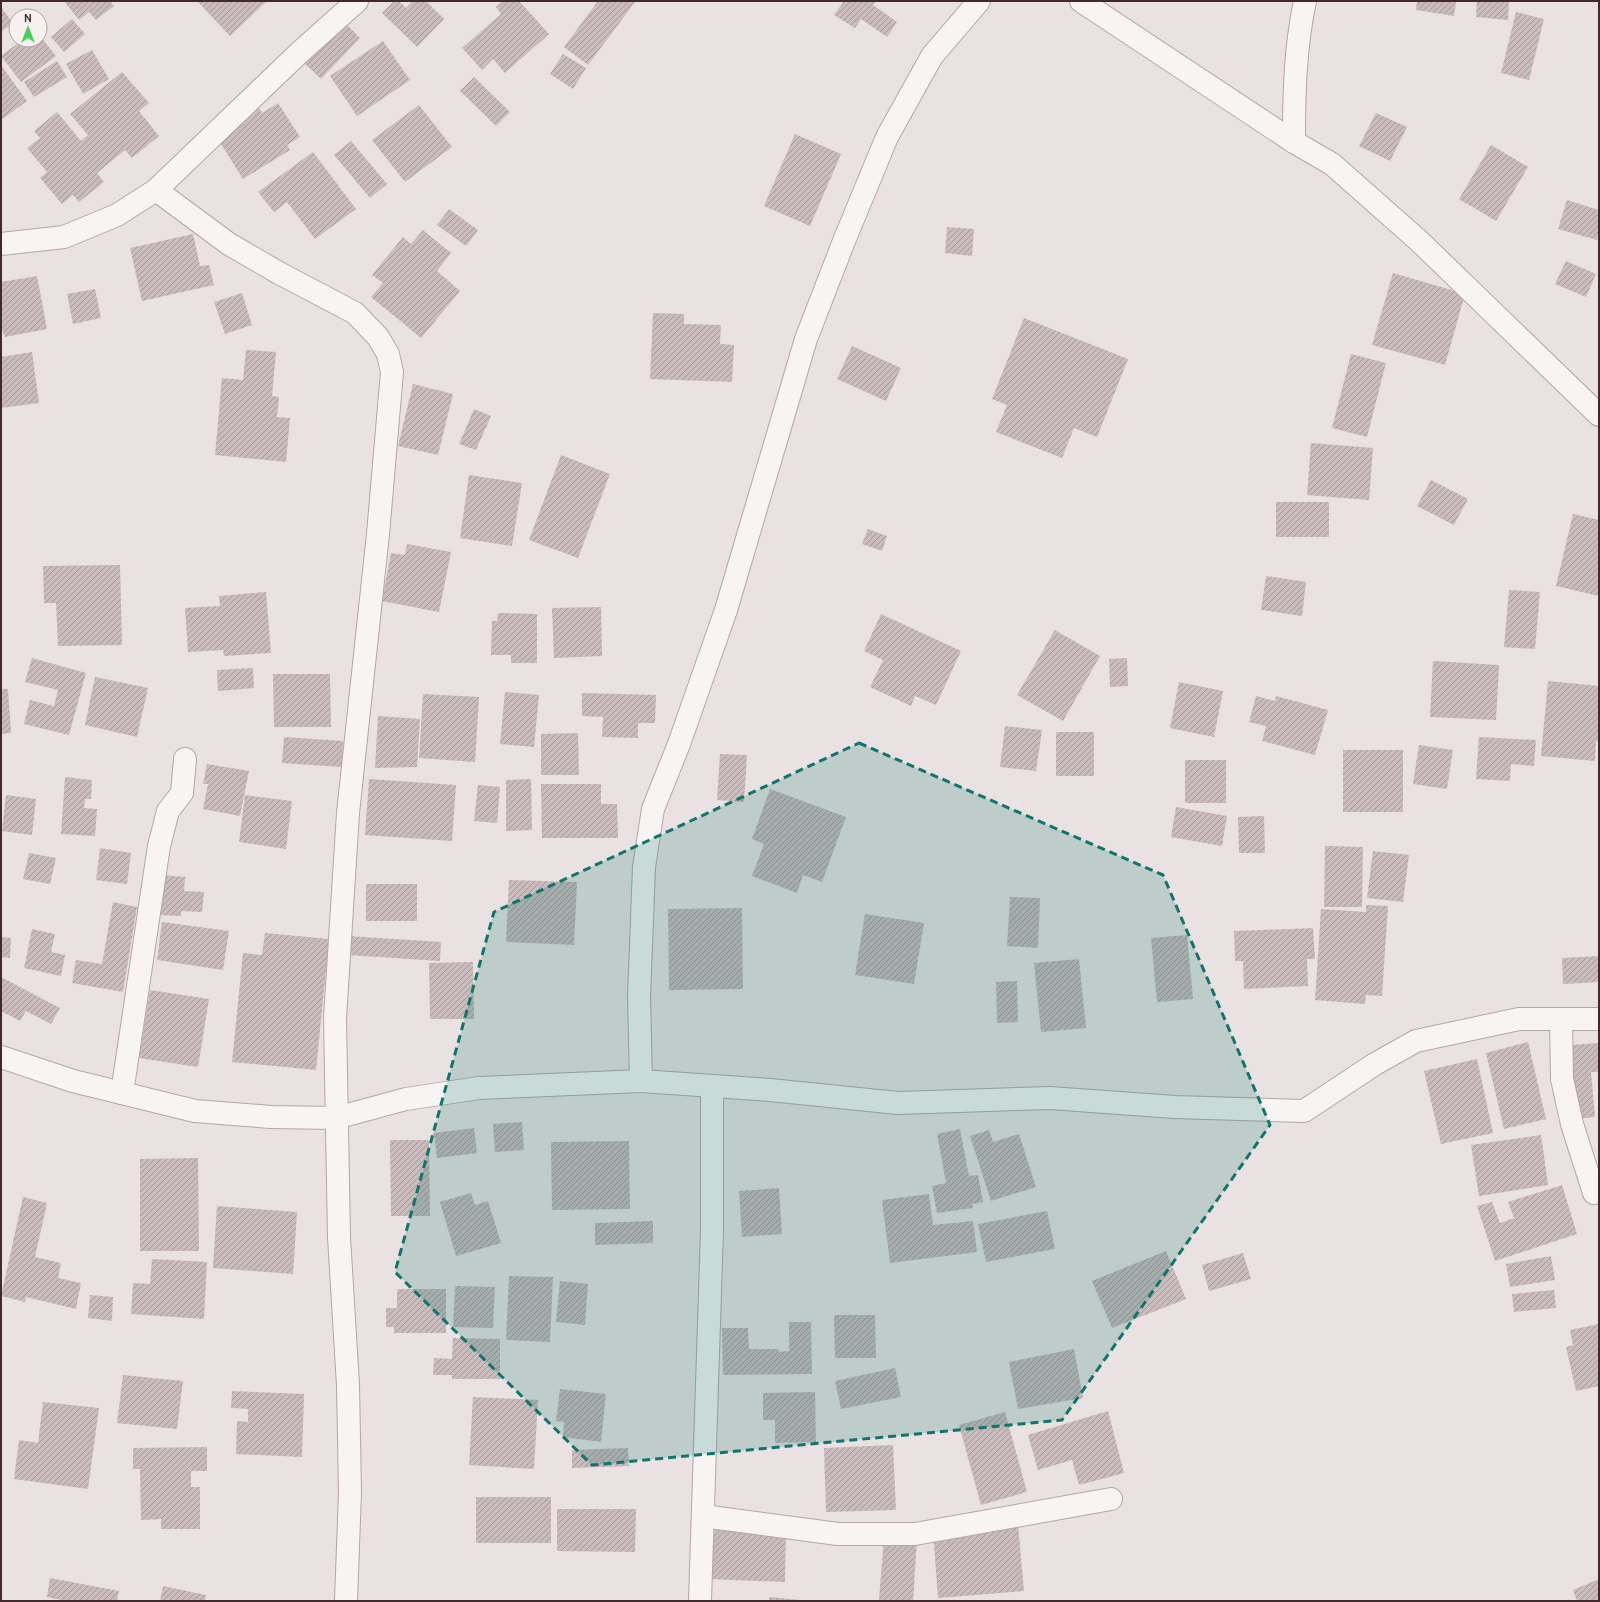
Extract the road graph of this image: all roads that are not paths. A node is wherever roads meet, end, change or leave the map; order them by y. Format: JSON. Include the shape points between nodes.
{"nodes":[{"id":1,"x":357,"y":1,"type":"edge"},
{"id":2,"x":979,"y":1,"type":"edge"},
{"id":3,"x":1081,"y":1,"type":"edge"},
{"id":4,"x":1305,"y":1,"type":"edge"},
{"id":5,"x":1294,"y":142,"type":"junction"},
{"id":6,"x":156,"y":190,"type":"junction"},
{"id":7,"x":1,"y":244,"type":"edge"},
{"id":8,"x":1599,"y":415,"type":"edge"},
{"id":9,"x":185,"y":759,"type":"dead end"},
{"id":10,"x":1599,"y":1019,"type":"edge"},
{"id":11,"x":1561,"y":1020,"type":"junction"},
{"id":12,"x":1,"y":1057,"type":"edge"},
{"id":13,"x":641,"y":1081,"type":"junction"},
{"id":14,"x":712,"y":1086,"type":"junction"},
{"id":15,"x":122,"y":1093,"type":"junction"},
{"id":16,"x":336,"y":1118,"type":"junction"},
{"id":17,"x":1594,"y":1193,"type":"dead end"},
{"id":18,"x":1111,"y":1499,"type":"dead end"},
{"id":19,"x":703,"y":1516,"type":"junction"},
{"id":20,"x":349,"y":1598,"type":"edge"},
{"id":21,"x":700,"y":1601,"type":"edge"}],
"edges":[{"from":1,"to":6,"type":"street"},
{"from":2,"to":13,"type":"street","via":[[932,56],[887,137],[844,241],[806,339],[726,610],[653,810],[644,867],[639,997]]},
{"from":3,"to":5,"type":"street"},
{"from":4,"to":5,"type":"street","via":[[1294,80]]},
{"from":5,"to":8,"type":"street","via":[[1332,164],[1418,240]]},
{"from":6,"to":7,"type":"street","via":[[117,215],[64,236]]},
{"from":6,"to":16,"type":"street","via":[[229,244],[355,313],[378,337],[388,354],[392,372],[378,534],[348,813],[335,1018]]},
{"from":9,"to":15,"type":"street","via":[[182,793],[168,811],[159,846]]},
{"from":10,"to":11,"type":"street"},
{"from":11,"to":14,"type":"street","via":[[1519,1019],[1416,1041],[1375,1064],[1304,1111],[1175,1107],[1050,1098],[898,1103]]},
{"from":11,"to":17,"type":"street","via":[[1562,1079],[1572,1124]]},
{"from":12,"to":15,"type":"street","via":[[73,1081]]},
{"from":13,"to":14,"type":"street"},
{"from":13,"to":16,"type":"street","via":[[479,1088],[406,1099]]},
{"from":14,"to":19,"type":"street","via":[[712,1230]]},
{"from":15,"to":16,"type":"street","via":[[195,1111],[271,1117]]},
{"from":16,"to":20,"type":"street","via":[[339,1237],[348,1385]]},
{"from":18,"to":19,"type":"street","via":[[915,1534],[838,1534]]},
{"from":19,"to":21,"type":"street"}]}
